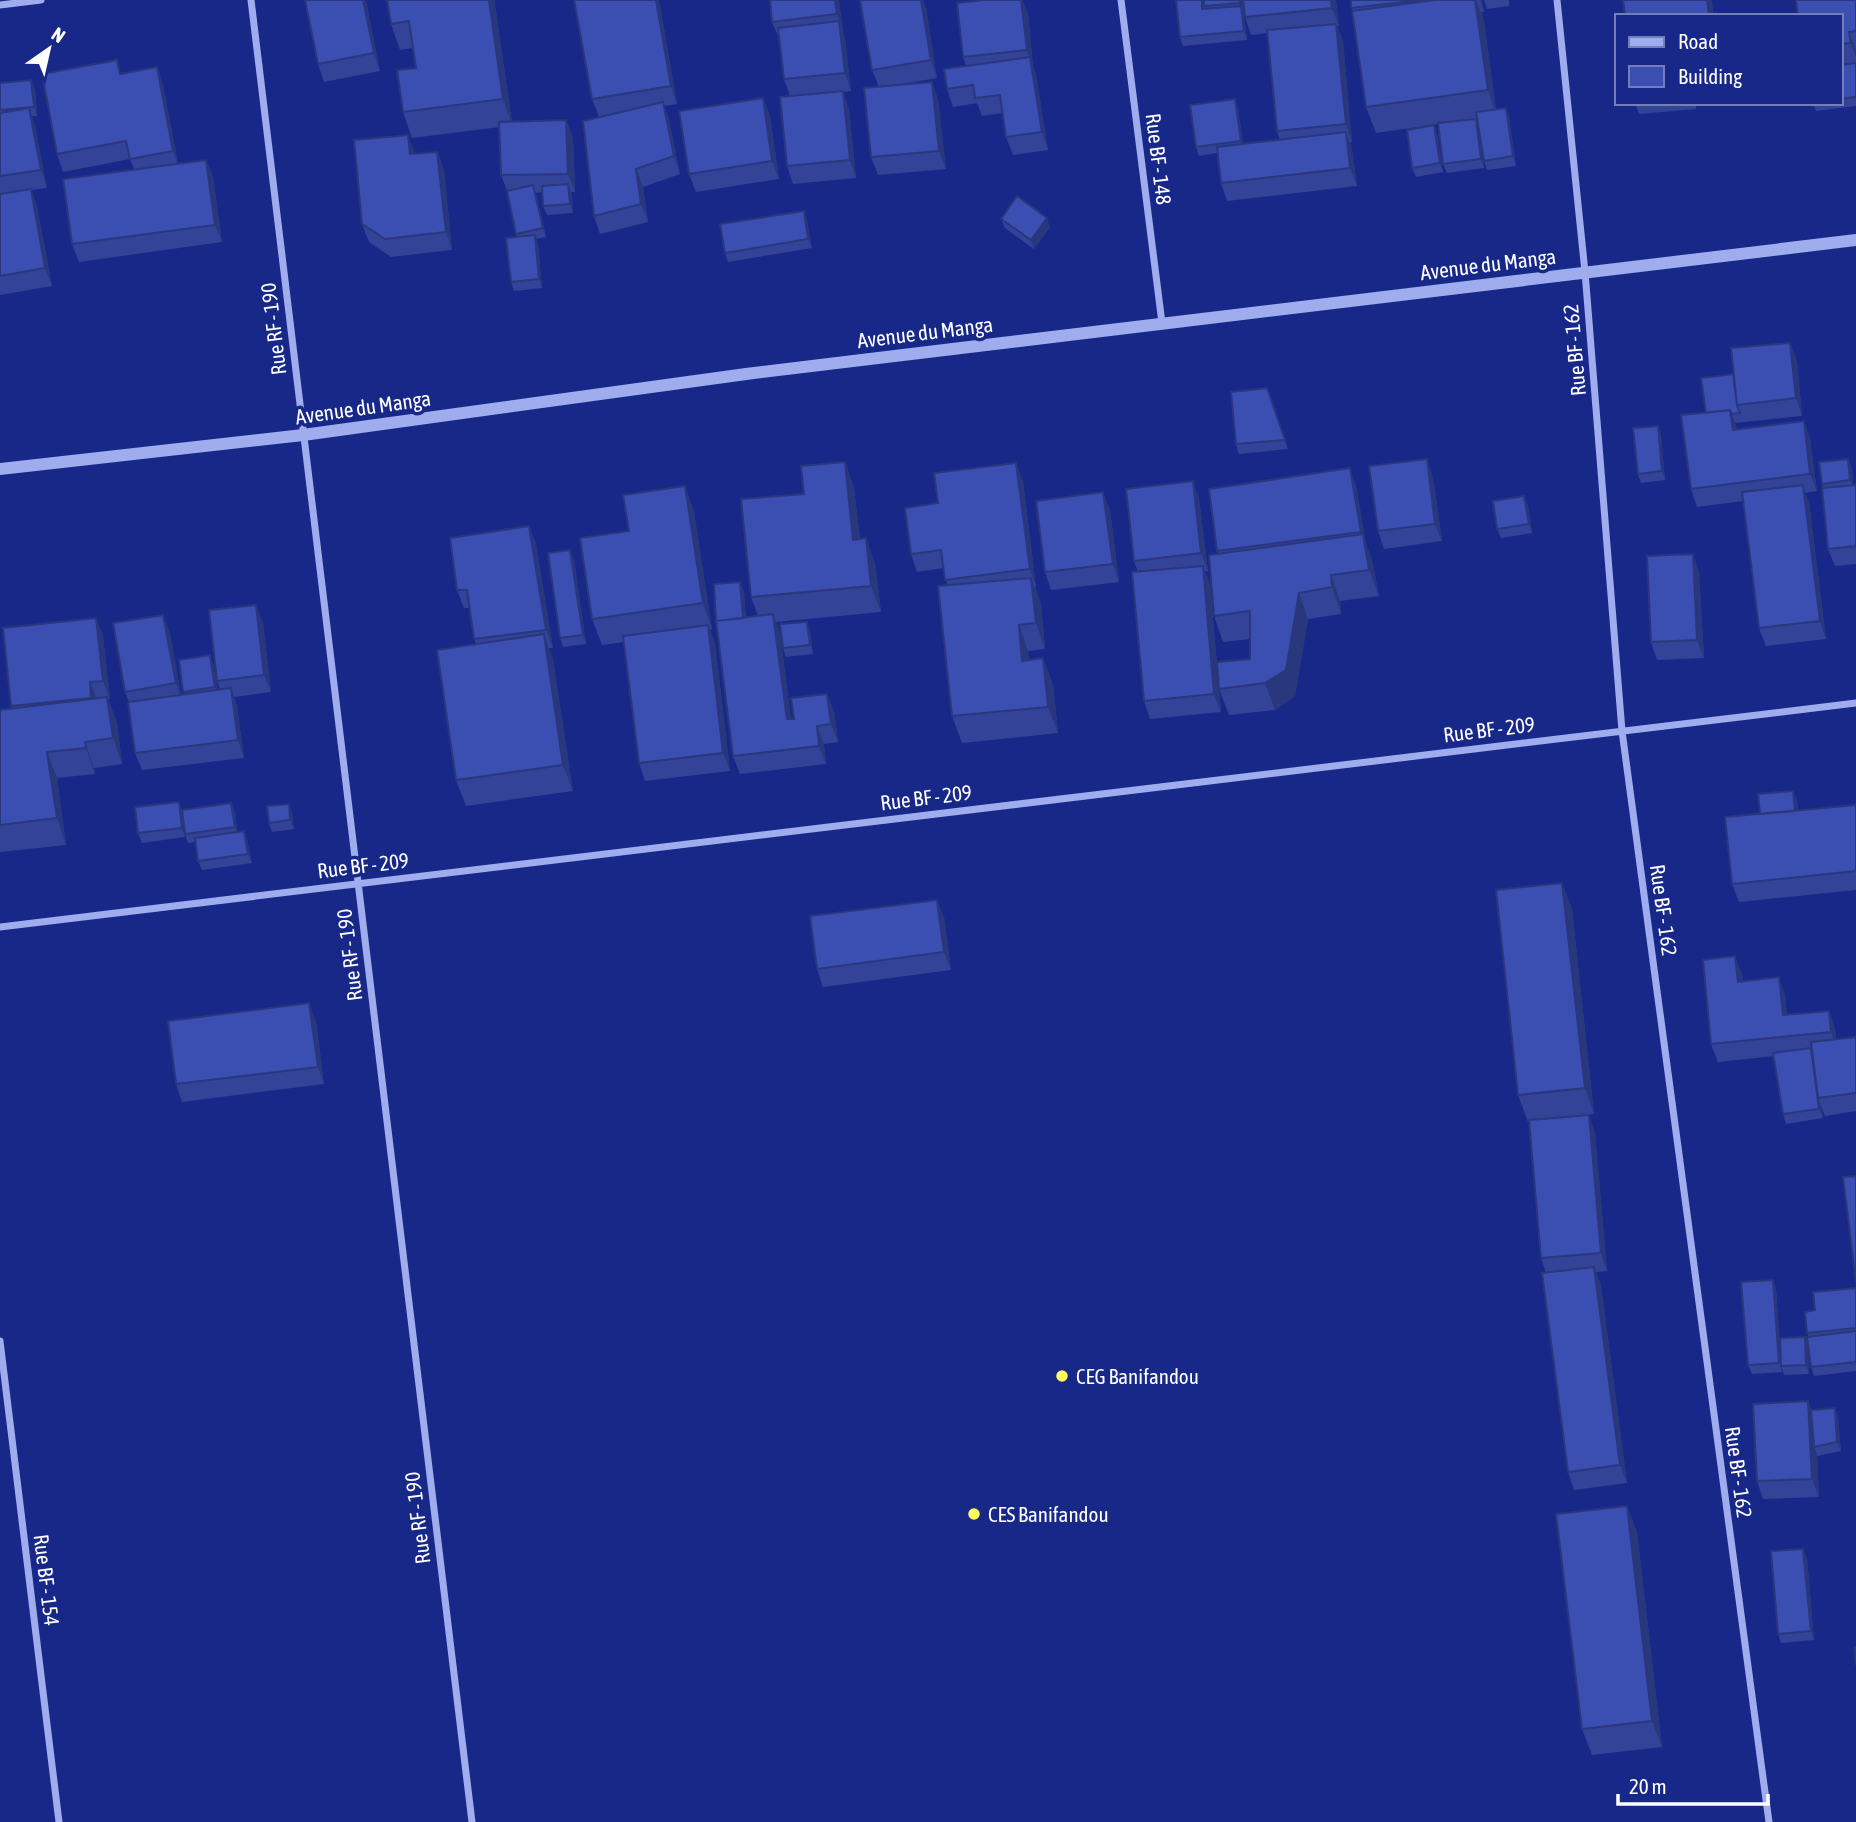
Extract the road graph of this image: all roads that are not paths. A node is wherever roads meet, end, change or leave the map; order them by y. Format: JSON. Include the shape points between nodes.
{"nodes":[{"id":1,"x":41,"y":0,"type":"edge"},
{"id":2,"x":251,"y":0,"type":"edge"},
{"id":3,"x":1121,"y":0,"type":"edge"},
{"id":4,"x":1557,"y":0,"type":"edge"},
{"id":5,"x":0,"y":5,"type":"edge"},
{"id":6,"x":1856,"y":240,"type":"edge"},
{"id":7,"x":1585,"y":272,"type":"junction"},
{"id":8,"x":1162,"y":323,"type":"junction"},
{"id":9,"x":303,"y":435,"type":"junction"},
{"id":10,"x":0,"y":469,"type":"edge"},
{"id":11,"x":1856,"y":703,"type":"edge"},
{"id":12,"x":1622,"y":731,"type":"junction"},
{"id":13,"x":358,"y":883,"type":"junction"},
{"id":14,"x":0,"y":927,"type":"edge"},
{"id":15,"x":0,"y":1341,"type":"edge"},
{"id":16,"x":59,"y":1822,"type":"edge"},
{"id":17,"x":472,"y":1822,"type":"edge"},
{"id":18,"x":1769,"y":1822,"type":"edge"}],
"edges":[{"from":1,"to":5,"type":"street"},
{"from":2,"to":9,"type":"street","name":"Rue RF - 190"},
{"from":3,"to":8,"type":"street","name":"Rue BF - 148"},
{"from":4,"to":7,"type":"street","name":"Rue BF - 162"},
{"from":6,"to":7,"type":"street","name":"Avenue du Manga"},
{"from":7,"to":8,"type":"street","name":"Avenue du Manga"},
{"from":7,"to":12,"type":"street","name":"Rue BF - 162"},
{"from":8,"to":9,"type":"street","name":"Avenue du Manga"},
{"from":9,"to":10,"type":"street","name":"Avenue du Manga"},
{"from":9,"to":13,"type":"street","name":"Rue RF - 190"},
{"from":11,"to":12,"type":"street","name":"Rue BF - 209"},
{"from":12,"to":13,"type":"street","name":"Rue BF - 209"},
{"from":12,"to":18,"type":"street","name":"Rue BF - 162"},
{"from":13,"to":14,"type":"street","name":"Rue BF - 209"},
{"from":13,"to":17,"type":"street","name":"Rue RF - 190"},
{"from":15,"to":16,"type":"street","name":"Rue BF - 154"}]}
